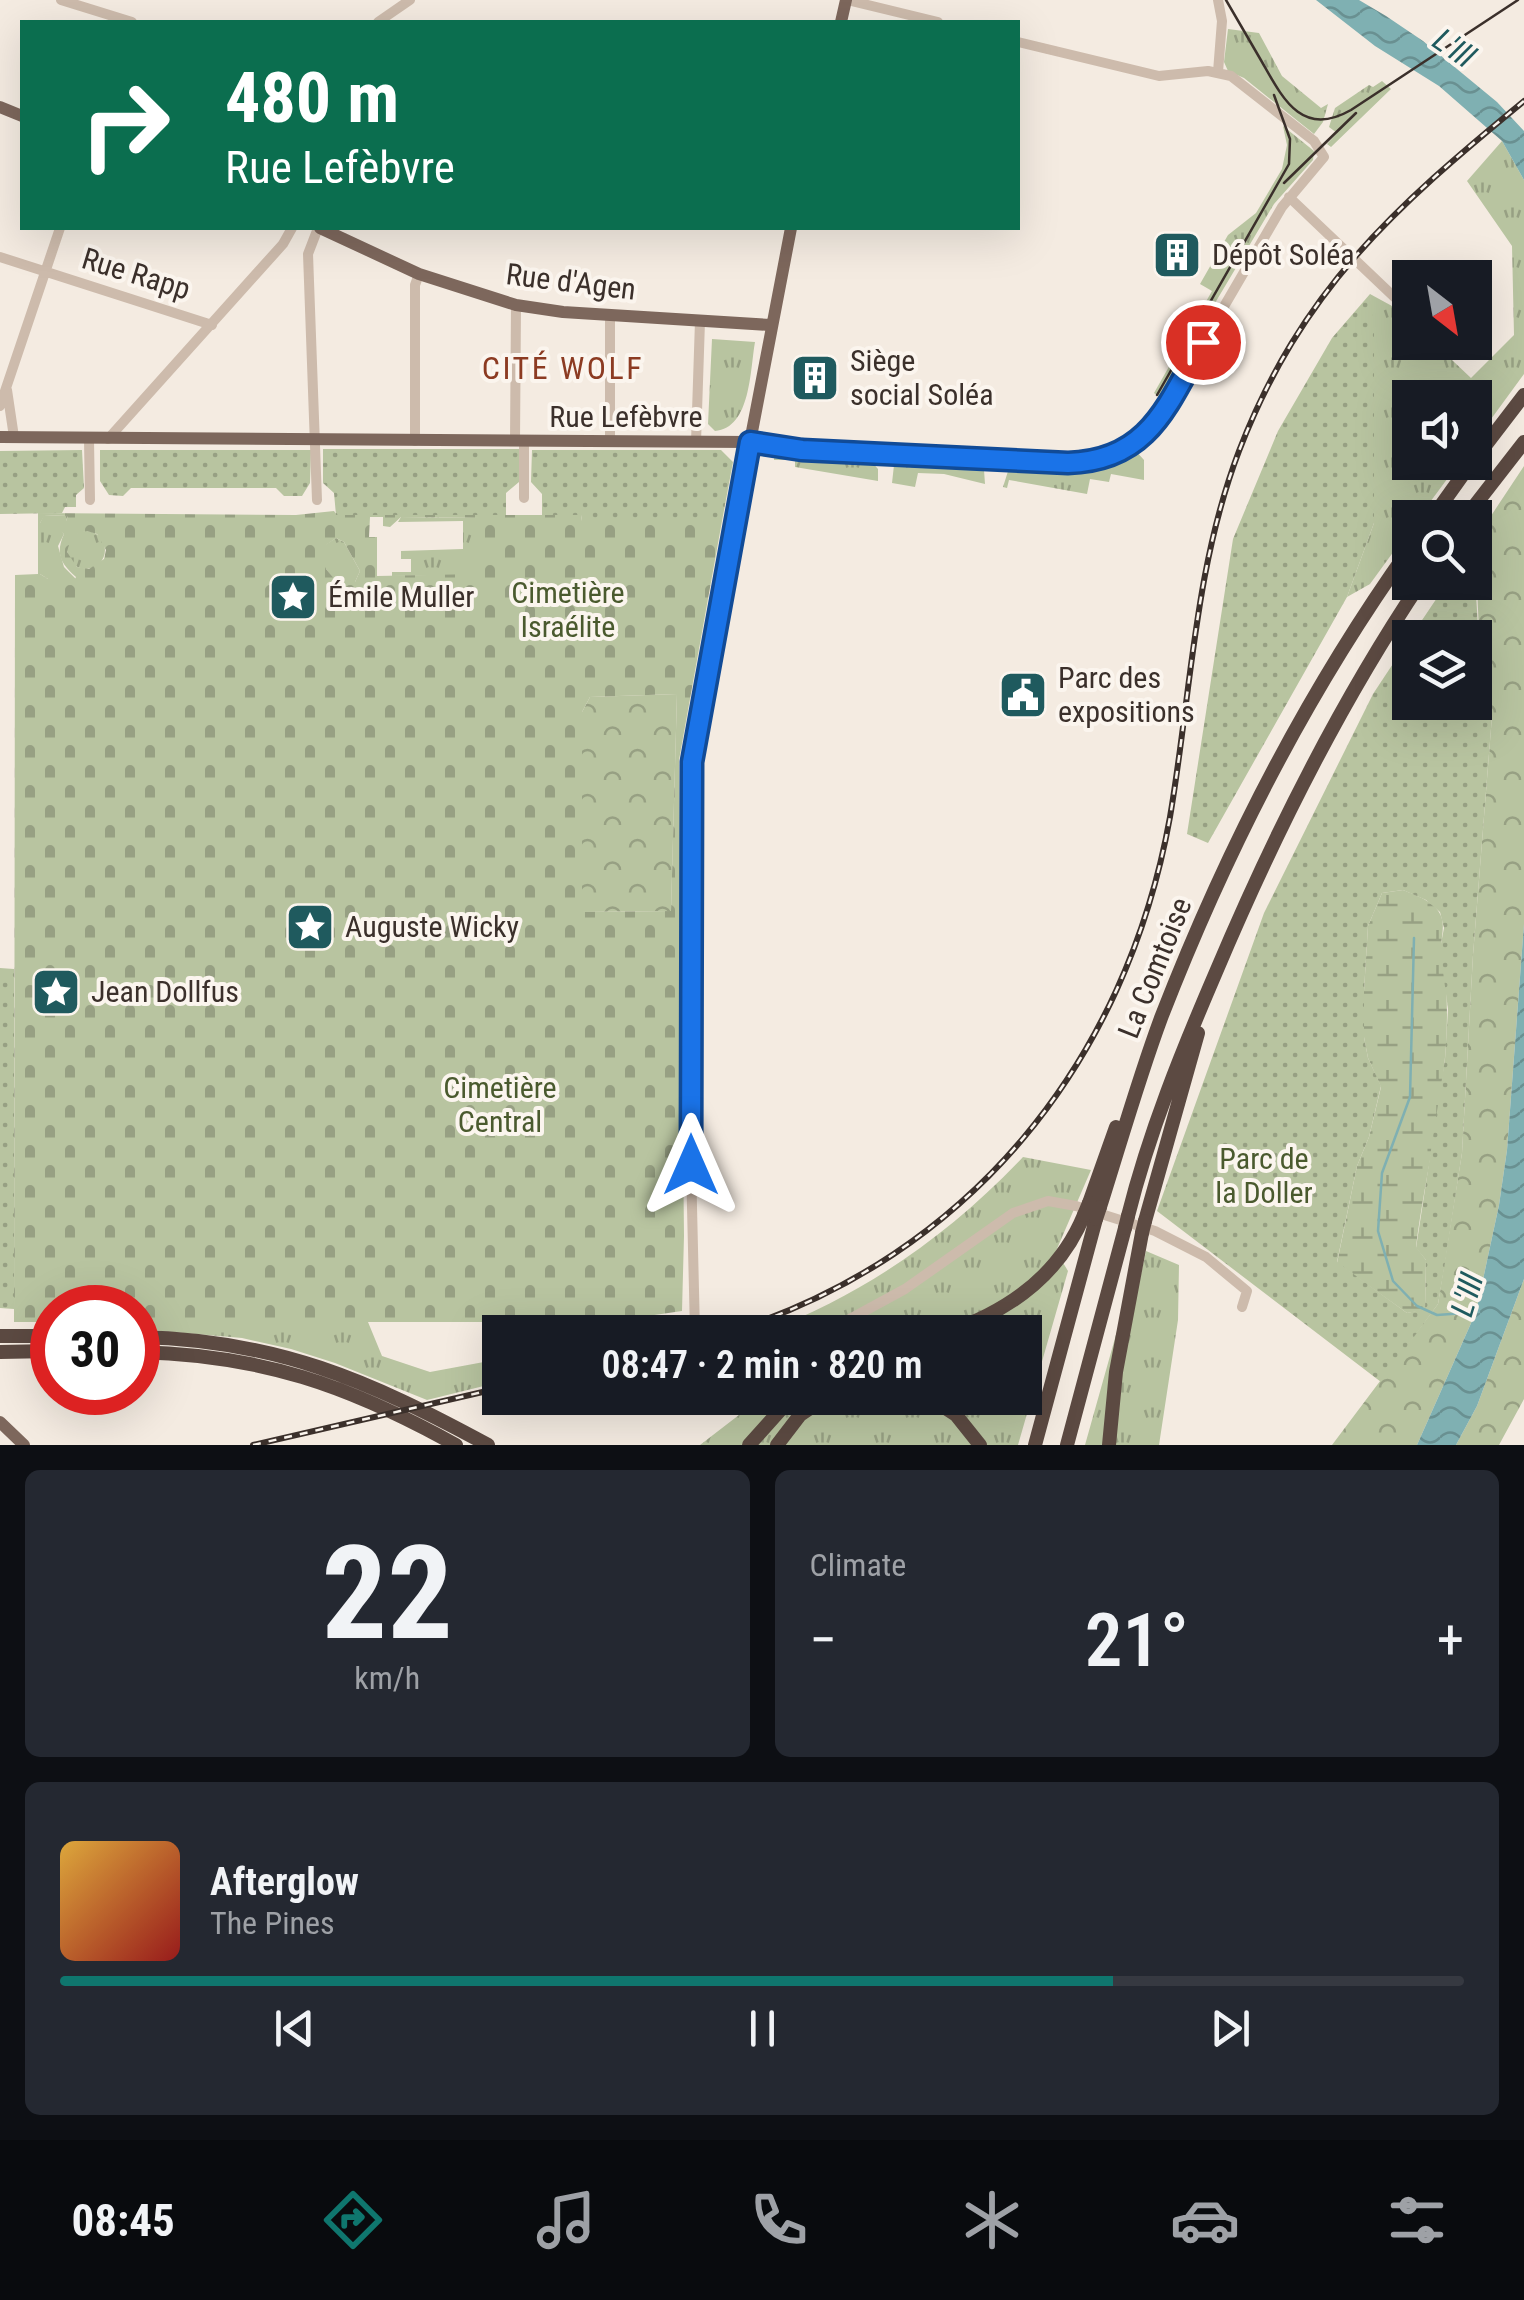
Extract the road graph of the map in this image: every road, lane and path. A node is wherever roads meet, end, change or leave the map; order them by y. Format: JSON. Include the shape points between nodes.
{"nodes":[{"id":1,"x":61,"y":0,"type":"edge"},
{"id":2,"x":410,"y":0,"type":"edge"},
{"id":3,"x":846,"y":0,"type":"edge"},
{"id":4,"x":1218,"y":0,"type":"edge"},
{"id":5,"x":123,"y":20,"type":"edge"},
{"id":6,"x":381,"y":20,"type":"edge"},
{"id":7,"x":930,"y":20,"type":"edge"},
{"id":8,"x":1020,"y":42,"type":"edge"},
{"id":9,"x":1218,"y":72,"type":"junction"},
{"id":10,"x":1288,"y":198,"type":"junction"},
{"id":11,"x":59,"y":230,"type":"edge"},
{"id":12,"x":291,"y":230,"type":"edge"},
{"id":13,"x":318,"y":230,"type":"edge"},
{"id":14,"x":323,"y":230,"type":"edge"},
{"id":15,"x":790,"y":230,"type":"edge"},
{"id":16,"x":0,"y":257,"type":"edge"},
{"id":17,"x":45,"y":273,"type":"junction"},
{"id":18,"x":419,"y":274,"type":"junction"},
{"id":19,"x":1392,"y":295,"type":"edge"},
{"id":20,"x":516,"y":304,"type":"junction"},
{"id":21,"x":610,"y":314,"type":"junction"},
{"id":22,"x":700,"y":321,"type":"junction"},
{"id":23,"x":212,"y":325,"type":"junction"},
{"id":24,"x":770,"y":325,"type":"junction"},
{"id":25,"x":7,"y":389,"type":"junction"},
{"id":26,"x":1524,"y":395,"type":"edge"},
{"id":27,"x":0,"y":406,"type":"edge"},
{"id":28,"x":7,"y":437,"type":"edge"},
{"id":29,"x":1492,"y":437,"type":"edge"},
{"id":30,"x":89,"y":440,"type":"junction"},
{"id":31,"x":107,"y":440,"type":"junction"},
{"id":32,"x":317,"y":440,"type":"junction"},
{"id":33,"x":415,"y":441,"type":"junction"},
{"id":34,"x":520,"y":441,"type":"junction"},
{"id":35,"x":610,"y":442,"type":"junction"},
{"id":36,"x":696,"y":442,"type":"junction"},
{"id":37,"x":750,"y":442,"type":"junction"},
{"id":38,"x":1524,"y":442,"type":"edge"},
{"id":39,"x":524,"y":498,"type":"dead end"},
{"id":40,"x":90,"y":500,"type":"dead end"},
{"id":41,"x":317,"y":500,"type":"dead end"},
{"id":42,"x":1480,"y":500,"type":"edge"},
{"id":43,"x":1392,"y":576,"type":"edge"},
{"id":44,"x":1410,"y":600,"type":"edge"},
{"id":45,"x":1203,"y":1002,"type":"junction"},
{"id":46,"x":1092,"y":1211,"type":"junction"},
{"id":47,"x":1242,"y":1307,"type":"dead end"},
{"id":48,"x":695,"y":1315,"type":"edge"},
{"id":49,"x":857,"y":1315,"type":"edge"},
{"id":50,"x":990,"y":1315,"type":"edge"},
{"id":51,"x":0,"y":1328,"type":"edge"},
{"id":52,"x":30,"y":1335,"type":"edge"},
{"id":53,"x":0,"y":1336,"type":"edge"},
{"id":54,"x":30,"y":1336,"type":"edge"},
{"id":55,"x":160,"y":1339,"type":"edge"},
{"id":56,"x":30,"y":1351,"type":"edge"},
{"id":57,"x":0,"y":1352,"type":"edge"},
{"id":58,"x":160,"y":1354,"type":"edge"},
{"id":59,"x":776,"y":1415,"type":"edge"},
{"id":60,"x":801,"y":1415,"type":"edge"},
{"id":61,"x":956,"y":1415,"type":"edge"},
{"id":62,"x":0,"y":1422,"type":"edge"},
{"id":63,"x":24,"y":1445,"type":"edge"},
{"id":64,"x":456,"y":1445,"type":"edge"},
{"id":65,"x":488,"y":1445,"type":"edge"},
{"id":66,"x":750,"y":1445,"type":"edge"},
{"id":67,"x":777,"y":1445,"type":"edge"},
{"id":68,"x":980,"y":1445,"type":"edge"},
{"id":69,"x":1035,"y":1445,"type":"edge"},
{"id":70,"x":1067,"y":1445,"type":"edge"},
{"id":71,"x":1109,"y":1445,"type":"edge"}],
"edges":[{"from":1,"to":5,"type":"street"},
{"from":2,"to":6,"type":"street"},
{"from":3,"to":7,"type":"street"},
{"from":4,"to":9,"type":"street"},
{"from":8,"to":9,"type":"street","via":[[1159,76]]},
{"from":9,"to":10,"type":"street","name":"Rue Lefèbvre","via":[[1240,82],[1322,150],[1322,162]]},
{"from":10,"to":19,"type":"street"},
{"from":10,"to":37,"type":"street","name":"Rue Lefèbvre","via":[[1156,423],[1116,455],[1068,463]]},
{"from":11,"to":17,"type":"street"},
{"from":12,"to":23,"type":"street"},
{"from":13,"to":32,"type":"street","via":[[308,254]]},
{"from":14,"to":18,"type":"main road","name":"Rue d'Agen"},
{"from":15,"to":24,"type":"main road"},
{"from":16,"to":17,"type":"street","name":"Rue Rapp"},
{"from":17,"to":23,"type":"street","name":"Rue Rapp"},
{"from":17,"to":25,"type":"street"},
{"from":18,"to":20,"type":"main road","name":"Rue d'Agen"},
{"from":18,"to":33,"type":"street"},
{"from":20,"to":21,"type":"main road","name":"Rue d'Agen"},
{"from":20,"to":34,"type":"street"},
{"from":21,"to":22,"type":"main road","name":"Rue d'Agen"},
{"from":21,"to":35,"type":"street"},
{"from":22,"to":24,"type":"main road","name":"Rue d'Agen"},
{"from":22,"to":36,"type":"street"},
{"from":23,"to":31,"type":"street"},
{"from":24,"to":37,"type":"main road"},
{"from":25,"to":27,"type":"street"},
{"from":25,"to":28,"type":"street"},
{"from":26,"to":29,"type":"highway"},
{"from":28,"to":30,"type":"main road","name":"Rue Lefèbvre"},
{"from":30,"to":31,"type":"main road","name":"Rue Lefèbvre"},
{"from":30,"to":40,"type":"street"},
{"from":31,"to":32,"type":"main road","name":"Rue Lefèbvre"},
{"from":32,"to":33,"type":"main road","name":"Rue Lefèbvre"},
{"from":32,"to":41,"type":"street"},
{"from":33,"to":34,"type":"main road","name":"Rue Lefèbvre"},
{"from":34,"to":35,"type":"main road","name":"Rue Lefèbvre"},
{"from":34,"to":39,"type":"street"},
{"from":35,"to":36,"type":"main road","name":"Rue Lefèbvre"},
{"from":36,"to":37,"type":"main road","name":"Rue Lefèbvre"},
{"from":37,"to":48,"type":"street","via":[[692,762]]},
{"from":38,"to":42,"type":"highway"},
{"from":43,"to":46,"type":"highway","name":"La Comtoise","via":[[1253,807],[1184,961]]},
{"from":44,"to":45,"type":"highway","name":"La Comtoise","via":[[1317,756]]},
{"from":45,"to":70,"type":"highway","name":"La Comtoise","via":[[1126,1222]]},
{"from":45,"to":71,"type":"highway","via":[[1144,1227]]},
{"from":46,"to":50,"type":"highway","via":[[1036,1285]]},
{"from":46,"to":69,"type":"highway","name":"La Comtoise"},
{"from":47,"to":49,"type":"street","via":[[1247,1291],[1206,1258],[1155,1232],[1048,1202],[1014,1213]]},
{"from":51,"to":52,"type":"highway"},
{"from":53,"to":54,"type":"highway"},
{"from":55,"to":65,"type":"highway","via":[[240,1345],[311,1362],[400,1398]]},
{"from":56,"to":57,"type":"highway"},
{"from":58,"to":64,"type":"highway","via":[[299,1374],[367,1399]]},
{"from":59,"to":66,"type":"highway"},
{"from":60,"to":67,"type":"highway"},
{"from":61,"to":68,"type":"highway"},
{"from":62,"to":63,"type":"main road"}]}
